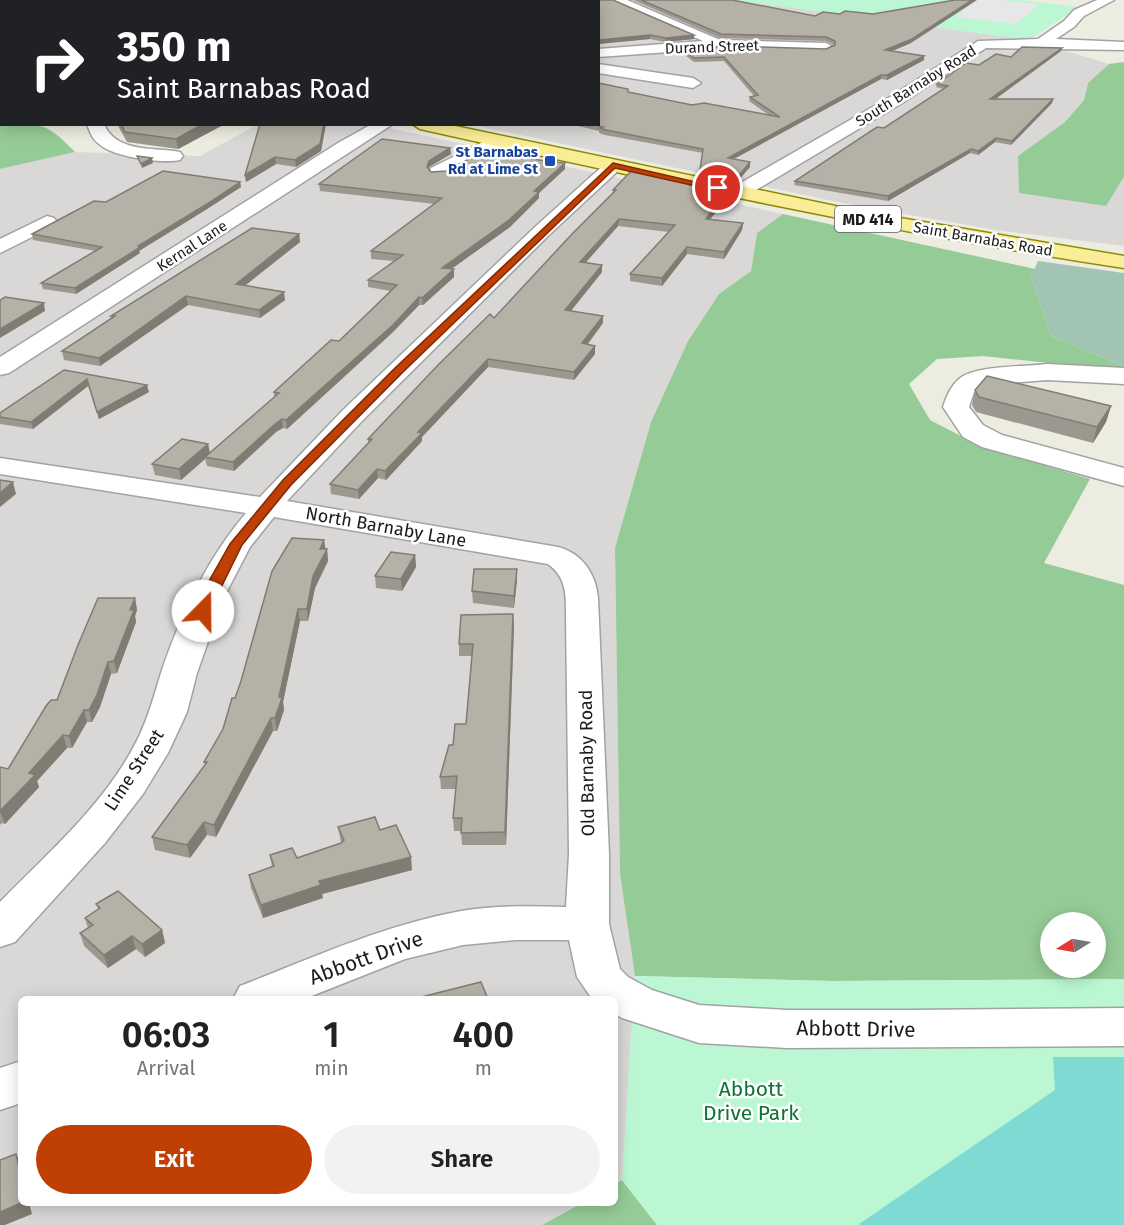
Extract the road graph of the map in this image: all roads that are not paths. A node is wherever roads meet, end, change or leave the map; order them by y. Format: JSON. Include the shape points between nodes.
{"nodes":[{"id":1,"x":616,"y":0,"type":"edge"},
{"id":2,"x":1108,"y":0,"type":"edge"},
{"id":3,"x":754,"y":31,"type":"edge"},
{"id":4,"x":815,"y":34,"type":"edge"},
{"id":5,"x":1041,"y":43,"type":"junction"},
{"id":6,"x":725,"y":44,"type":"junction"},
{"id":7,"x":794,"y":46,"type":"junction"},
{"id":8,"x":1117,"y":46,"type":"edge"},
{"id":9,"x":826,"y":47,"type":"edge"},
{"id":10,"x":600,"y":53,"type":"edge"},
{"id":11,"x":600,"y":68,"type":"edge"},
{"id":12,"x":693,"y":83,"type":"dead end"},
{"id":13,"x":94,"y":126,"type":"edge"},
{"id":14,"x":381,"y":126,"type":"edge"},
{"id":15,"x":429,"y":126,"type":"edge"},
{"id":16,"x":495,"y":141,"type":"junction"},
{"id":17,"x":174,"y":156,"type":"edge"},
{"id":18,"x":613,"y":166,"type":"junction"},
{"id":19,"x":438,"y":172,"type":"edge"},
{"id":20,"x":740,"y":192,"type":"junction"},
{"id":21,"x":47,"y":222,"type":"dead end"},
{"id":22,"x":0,"y":247,"type":"edge"},
{"id":23,"x":1124,"y":262,"type":"edge"},
{"id":24,"x":0,"y":368,"type":"edge"},
{"id":25,"x":1124,"y":376,"type":"edge"},
{"id":26,"x":0,"y":466,"type":"edge"},
{"id":27,"x":1124,"y":477,"type":"edge"},
{"id":28,"x":268,"y":507,"type":"junction"},
{"id":29,"x":558,"y":556,"type":"joint"},
{"id":30,"x":587,"y":924,"type":"junction"},
{"id":31,"x":0,"y":930,"type":"edge"},
{"id":32,"x":600,"y":977,"type":"joint"},
{"id":33,"x":264,"y":996,"type":"edge"},
{"id":34,"x":1124,"y":1027,"type":"edge"},
{"id":35,"x":18,"y":1083,"type":"edge"},
{"id":36,"x":0,"y":1089,"type":"edge"}],
"edges":[{"from":1,"to":6,"type":"street"},
{"from":2,"to":5,"type":"street","via":[[1079,13]]},
{"from":3,"to":6,"type":"street"},
{"from":4,"to":7,"type":"street"},
{"from":5,"to":8,"type":"street","name":"South Barnaby Road"},
{"from":5,"to":20,"type":"street","name":"South Barnaby Road","via":[[980,46]]},
{"from":6,"to":7,"type":"street","name":"Durand Street"},
{"from":6,"to":10,"type":"street","name":"Durand Street"},
{"from":7,"to":9,"type":"street","name":"Durand Street"},
{"from":11,"to":12,"type":"street"},
{"from":13,"to":17,"type":"street","via":[[96,133],[111,147]]},
{"from":14,"to":24,"type":"street","name":"Kernal Lane"},
{"from":15,"to":16,"type":"main road","name":"Saint Barnabas Road","number":"MD 414"},
{"from":16,"to":18,"type":"main road","name":"Saint Barnabas Road","number":"MD 414"},
{"from":16,"to":19,"type":"street"},
{"from":18,"to":20,"type":"main road","name":"Saint Barnabas Road","number":"MD 414"},
{"from":18,"to":28,"type":"street","name":"Lime Street","via":[[352,416]]},
{"from":20,"to":23,"type":"main road","name":"Saint Barnabas Road","number":"MD 414","via":[[932,231]]},
{"from":21,"to":22,"type":"street"},
{"from":25,"to":27,"type":"street","via":[[1047,372],[982,378],[963,388],[956,407],[974,431],[992,441]]},
{"from":26,"to":28,"type":"street","name":"North Barnaby Lane"},
{"from":28,"to":29,"type":"street","name":"North Barnaby Lane"},
{"from":28,"to":31,"type":"street","name":"Lime Street","via":[[236,544],[216,581],[179,673],[169,712],[129,785],[91,833]]},
{"from":29,"to":30,"type":"street","name":"Old Barnaby Road","via":[[573,566],[582,595],[589,854]]},
{"from":30,"to":32,"type":"street","name":"Old Barnaby Road"},
{"from":30,"to":33,"type":"street","name":"Abbott Drive","via":[[535,922],[443,931],[364,956]]},
{"from":32,"to":34,"type":"street","name":"Abbott Drive","via":[[626,1000],[699,1024],[910,1030]]},
{"from":35,"to":36,"type":"street"}]}
